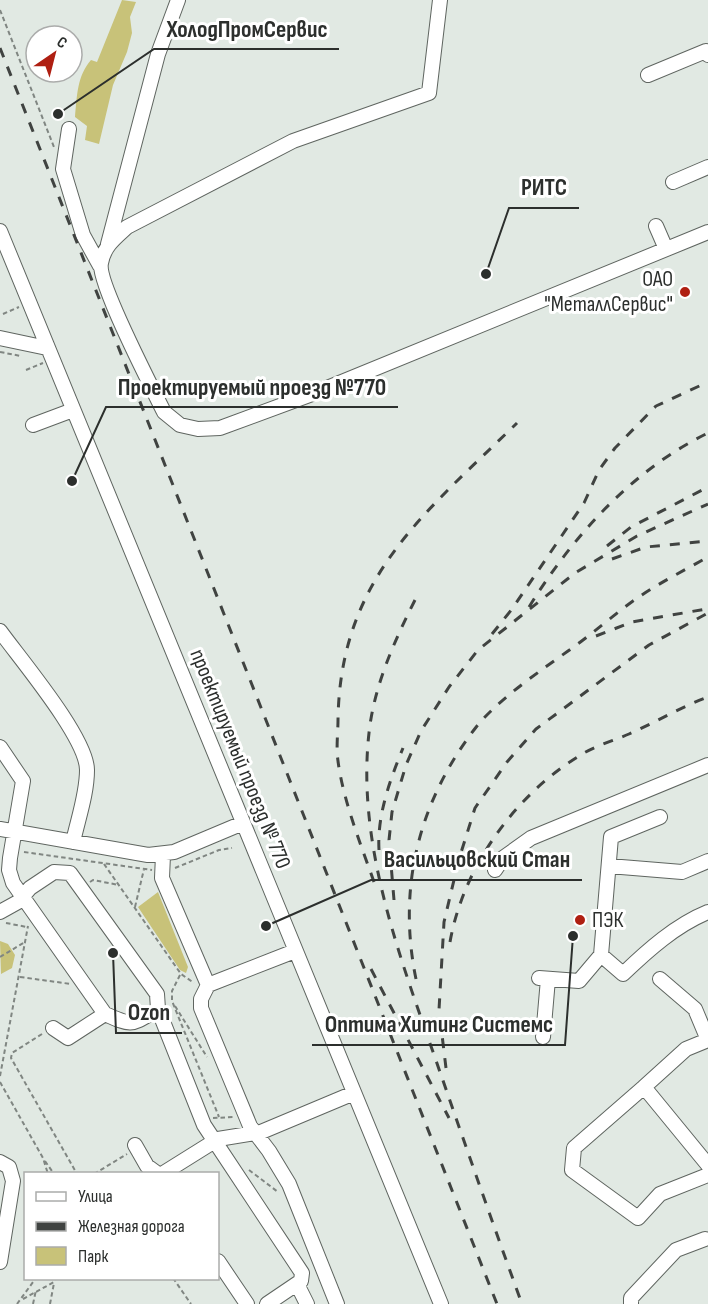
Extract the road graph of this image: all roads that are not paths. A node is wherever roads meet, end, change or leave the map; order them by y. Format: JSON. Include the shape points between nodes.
{"nodes":[{"id":1,"x":178,"y":0,"type":"edge"},
{"id":2,"x":440,"y":0,"type":"edge"},
{"id":3,"x":708,"y":56,"type":"edge"},
{"id":4,"x":648,"y":75,"type":"dead end"},
{"id":5,"x":69,"y":129,"type":"dead end"},
{"id":6,"x":708,"y":167,"type":"edge"},
{"id":7,"x":673,"y":182,"type":"dead end"},
{"id":8,"x":656,"y":226,"type":"dead end"},
{"id":9,"x":0,"y":231,"type":"edge"},
{"id":10,"x":708,"y":232,"type":"edge"},
{"id":11,"x":108,"y":244,"type":"junction"},
{"id":12,"x":666,"y":249,"type":"junction"},
{"id":13,"x":100,"y":266,"type":"junction"},
{"id":14,"x":0,"y":338,"type":"edge"},
{"id":15,"x":47,"y":348,"type":"junction"},
{"id":16,"x":74,"y":410,"type":"junction"},
{"id":17,"x":33,"y":425,"type":"dead end"},
{"id":18,"x":0,"y":631,"type":"edge"},
{"id":19,"x":0,"y":747,"type":"edge"},
{"id":20,"x":708,"y":765,"type":"edge"},
{"id":21,"x":660,"y":817,"type":"dead end"},
{"id":22,"x":243,"y":823,"type":"junction"},
{"id":23,"x":0,"y":830,"type":"edge"},
{"id":24,"x":14,"y":832,"type":"junction"},
{"id":25,"x":73,"y":842,"type":"junction"},
{"id":26,"x":163,"y":855,"type":"junction"},
{"id":27,"x":708,"y":861,"type":"edge"},
{"id":28,"x":609,"y":866,"type":"junction"},
{"id":29,"x":495,"y":870,"type":"dead end"},
{"id":30,"x":22,"y":897,"type":"junction"},
{"id":31,"x":0,"y":912,"type":"edge"},
{"id":32,"x":708,"y":912,"type":"edge"},
{"id":33,"x":296,"y":951,"type":"junction"},
{"id":34,"x":601,"y":955,"type":"junction"},
{"id":35,"x":660,"y":979,"type":"dead end"},
{"id":36,"x":206,"y":987,"type":"junction"},
{"id":37,"x":158,"y":1009,"type":"junction"},
{"id":38,"x":105,"y":1014,"type":"junction"},
{"id":39,"x":53,"y":1028,"type":"road end"},
{"id":40,"x":543,"y":1037,"type":"dead end"},
{"id":41,"x":708,"y":1040,"type":"edge"},
{"id":42,"x":644,"y":1087,"type":"junction"},
{"id":43,"x":354,"y":1093,"type":"junction"},
{"id":44,"x":256,"y":1134,"type":"junction"},
{"id":45,"x":214,"y":1141,"type":"junction"},
{"id":46,"x":135,"y":1145,"type":"road end"},
{"id":47,"x":0,"y":1162,"type":"edge"},
{"id":48,"x":708,"y":1165,"type":"edge"},
{"id":49,"x":158,"y":1172,"type":"edge"},
{"id":50,"x":162,"y":1172,"type":"edge"},
{"id":51,"x":708,"y":1175,"type":"edge"},
{"id":52,"x":705,"y":1239,"type":"dead end"},
{"id":53,"x":0,"y":1262,"type":"edge"},
{"id":54,"x":219,"y":1262,"type":"edge"},
{"id":55,"x":297,"y":1284,"type":"junction"},
{"id":56,"x":247,"y":1304,"type":"edge"},
{"id":57,"x":267,"y":1304,"type":"edge"},
{"id":58,"x":307,"y":1304,"type":"edge"},
{"id":59,"x":337,"y":1304,"type":"edge"},
{"id":60,"x":441,"y":1304,"type":"edge"},
{"id":61,"x":631,"y":1304,"type":"edge"}],
"edges":[{"from":1,"to":11,"type":"street","via":[[158,54]]},
{"from":2,"to":11,"type":"street","via":[[429,93],[293,141],[127,227]]},
{"from":3,"to":4,"type":"street","via":[[706,51]]},
{"from":5,"to":13,"type":"street","via":[[63,169],[82,235]]},
{"from":6,"to":7,"type":"street"},
{"from":8,"to":12,"type":"street"},
{"from":9,"to":15,"type":"street","name":"проектируемый проезд № 770"},
{"from":10,"to":12,"type":"street"},
{"from":11,"to":13,"type":"street"},
{"from":12,"to":13,"type":"street","via":[[270,411],[220,428],[198,429],[180,425],[164,412]]},
{"from":14,"to":15,"type":"street"},
{"from":15,"to":16,"type":"street","name":"проектируемый проезд № 770"},
{"from":16,"to":17,"type":"street"},
{"from":16,"to":22,"type":"street","name":"проектируемый проезд № 770"},
{"from":18,"to":25,"type":"street","via":[[74,735],[85,758],[86,780]]},
{"from":19,"to":24,"type":"street","via":[[23,781]]},
{"from":20,"to":29,"type":"street","via":[[531,838],[503,858]]},
{"from":21,"to":28,"type":"street","via":[[611,837]]},
{"from":22,"to":26,"type":"street"},
{"from":22,"to":33,"type":"street","name":"проектируемый проезд № 770"},
{"from":23,"to":24,"type":"street"},
{"from":24,"to":25,"type":"street"},
{"from":24,"to":30,"type":"street","via":[[9,870]]},
{"from":25,"to":26,"type":"street"},
{"from":26,"to":36,"type":"street","via":[[162,878]]},
{"from":27,"to":28,"type":"street","via":[[682,872]]},
{"from":28,"to":34,"type":"street"},
{"from":30,"to":31,"type":"street"},
{"from":30,"to":37,"type":"street","via":[[54,872],[70,873],[157,994]]},
{"from":30,"to":38,"type":"street"},
{"from":32,"to":34,"type":"street","via":[[648,950],[623,974]]},
{"from":33,"to":36,"type":"street"},
{"from":33,"to":43,"type":"street","name":"проектируемый проезд № 770"},
{"from":34,"to":40,"type":"street","via":[[579,981],[544,978]]},
{"from":35,"to":41,"type":"street","via":[[694,1009]]},
{"from":36,"to":44,"type":"street","via":[[201,1008]]},
{"from":37,"to":38,"type":"street","via":[[134,1024]]},
{"from":37,"to":45,"type":"street","via":[[202,1121]]},
{"from":38,"to":39,"type":"street","via":[[68,1038]]},
{"from":41,"to":42,"type":"street","via":[[686,1049]]},
{"from":42,"to":48,"type":"street"},
{"from":42,"to":51,"type":"street","via":[[573,1148],[572,1170],[638,1218],[660,1194]]},
{"from":43,"to":44,"type":"street"},
{"from":43,"to":60,"type":"street","name":"проектируемый проезд № 770"},
{"from":44,"to":45,"type":"street","via":[[225,1136]]},
{"from":44,"to":59,"type":"street","via":[[289,1184]]},
{"from":45,"to":50,"type":"street"},
{"from":45,"to":55,"type":"street","via":[[302,1273]]},
{"from":46,"to":49,"type":"street","via":[[147,1166]]},
{"from":47,"to":53,"type":"street","via":[[9,1167],[13,1181]]},
{"from":52,"to":61,"type":"street","via":[[676,1250],[631,1298]]},
{"from":54,"to":56,"type":"street"},
{"from":55,"to":57,"type":"street"},
{"from":55,"to":58,"type":"street"}]}
